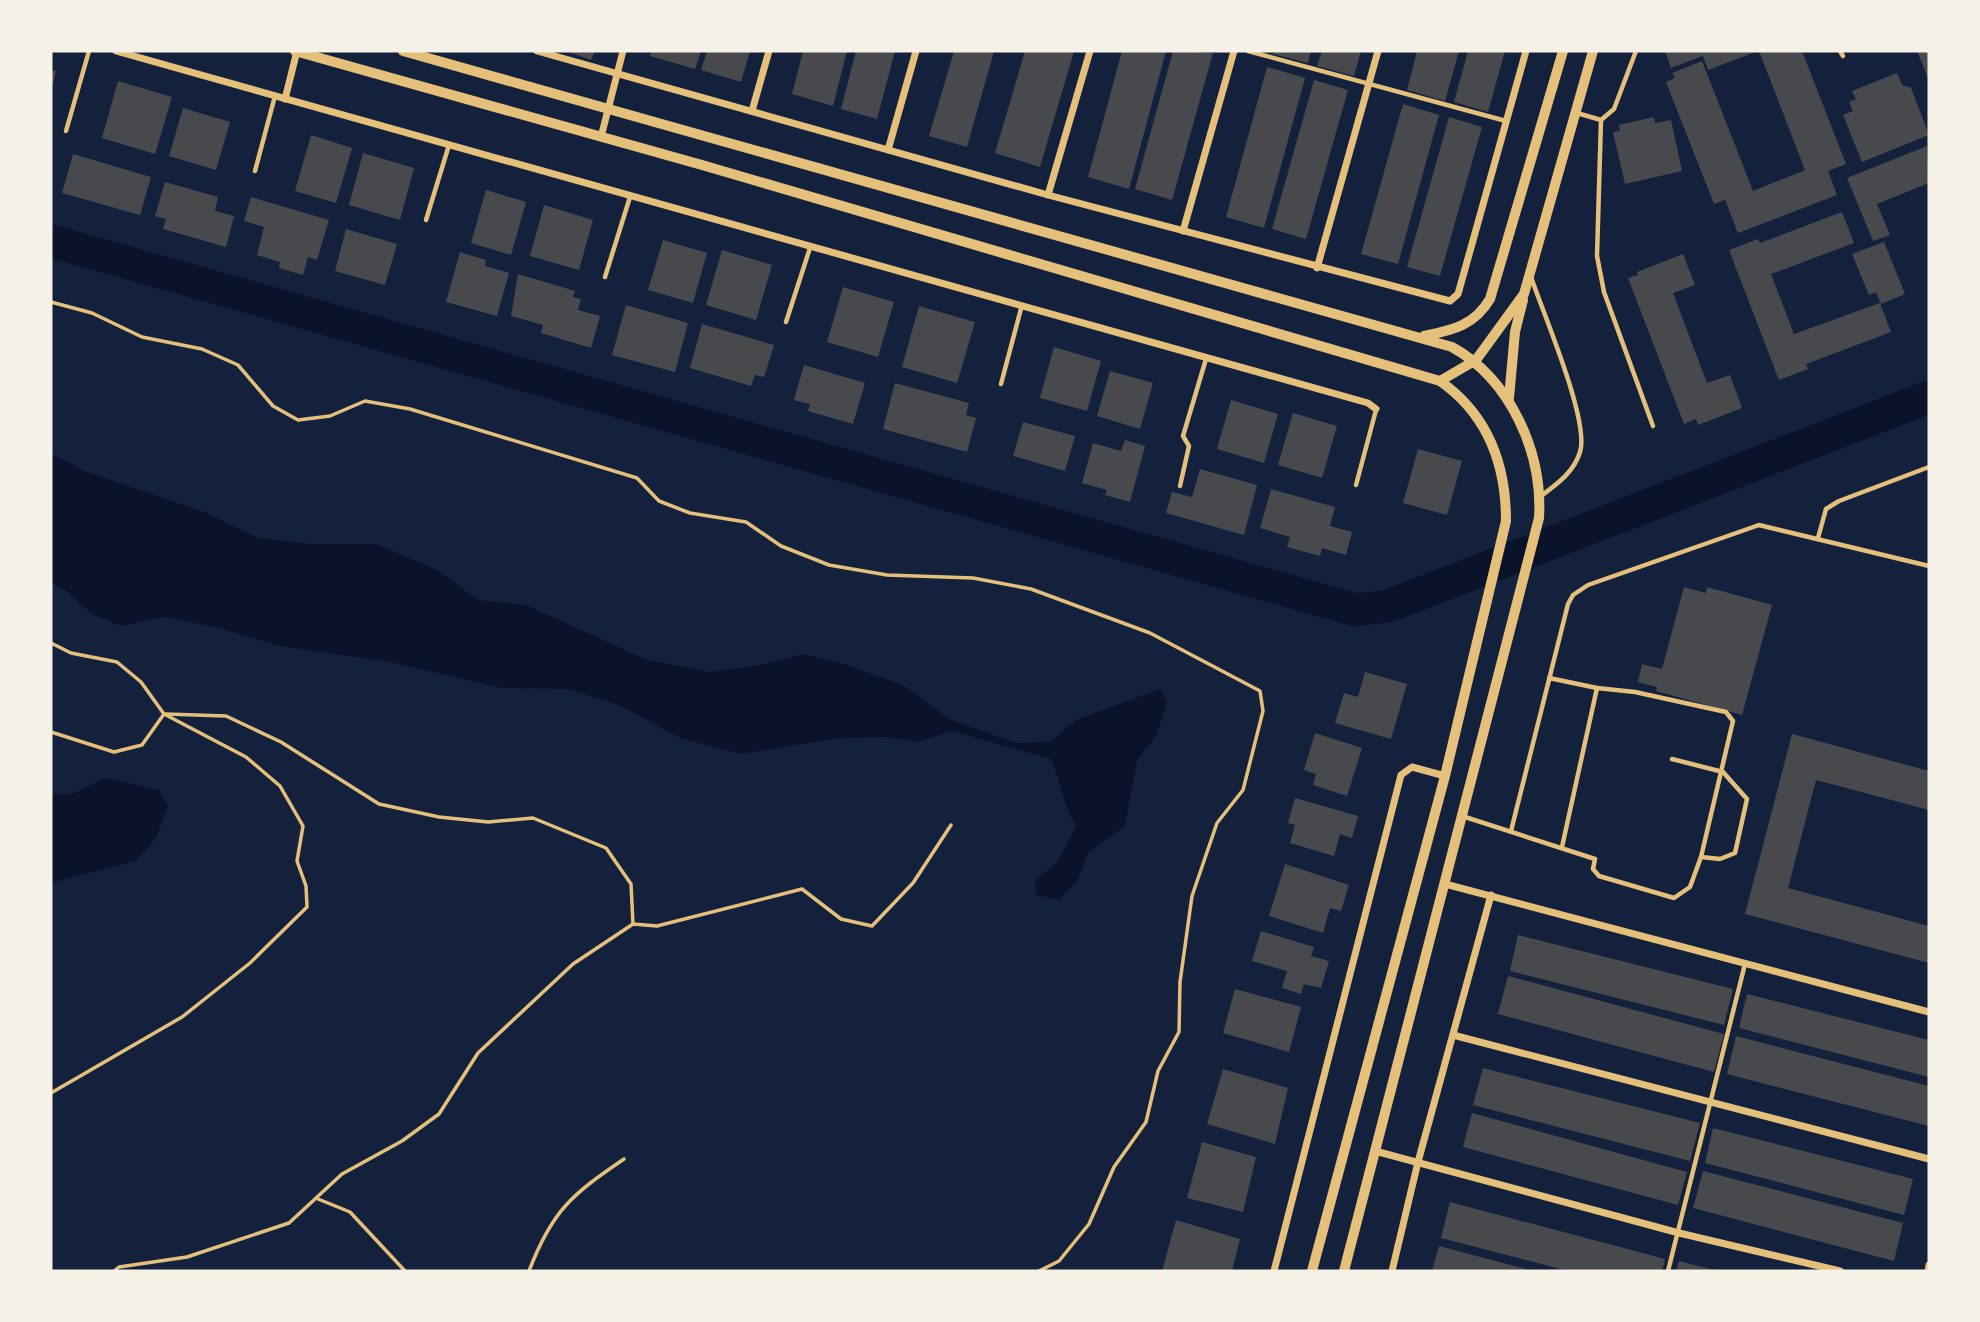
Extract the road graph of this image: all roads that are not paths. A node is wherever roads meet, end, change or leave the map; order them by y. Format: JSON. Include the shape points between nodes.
{"nodes":[{"id":1,"x":89,"y":51,"type":"edge"},
{"id":2,"x":116,"y":51,"type":"edge"},
{"id":3,"x":296,"y":51,"type":"edge"},
{"id":4,"x":403,"y":51,"type":"edge"},
{"id":5,"x":537,"y":51,"type":"edge"},
{"id":6,"x":623,"y":51,"type":"edge"},
{"id":7,"x":769,"y":51,"type":"edge"},
{"id":8,"x":916,"y":51,"type":"edge"},
{"id":9,"x":1090,"y":51,"type":"edge"},
{"id":10,"x":1234,"y":51,"type":"edge"},
{"id":11,"x":1248,"y":51,"type":"edge"},
{"id":12,"x":1378,"y":51,"type":"edge"},
{"id":13,"x":1526,"y":51,"type":"edge"},
{"id":14,"x":1563,"y":51,"type":"edge"},
{"id":15,"x":1593,"y":51,"type":"edge"},
{"id":16,"x":1636,"y":51,"type":"edge"},
{"id":17,"x":618,"y":73,"type":"junction"},
{"id":18,"x":1369,"y":82,"type":"junction"},
{"id":19,"x":275,"y":96,"type":"junction"},
{"id":20,"x":285,"y":99,"type":"junction"},
{"id":21,"x":609,"y":109,"type":"junction"},
{"id":22,"x":752,"y":111,"type":"junction"},
{"id":23,"x":1576,"y":113,"type":"junction"},
{"id":24,"x":1601,"y":120,"type":"junction"},
{"id":25,"x":1506,"y":121,"type":"junction"},
{"id":26,"x":66,"y":131,"type":"dead end"},
{"id":27,"x":601,"y":137,"type":"junction"},
{"id":28,"x":449,"y":145,"type":"junction"},
{"id":29,"x":888,"y":150,"type":"junction"},
{"id":30,"x":255,"y":171,"type":"dead end"},
{"id":31,"x":1048,"y":195,"type":"junction"},
{"id":32,"x":630,"y":197,"type":"junction"},
{"id":33,"x":426,"y":220,"type":"dead end"},
{"id":34,"x":1183,"y":231,"type":"junction"},
{"id":35,"x":810,"y":248,"type":"junction"},
{"id":36,"x":1318,"y":268,"type":"junction"},
{"id":37,"x":1530,"y":273,"type":"junction"},
{"id":38,"x":605,"y":277,"type":"dead end"},
{"id":39,"x":1524,"y":294,"type":"junction"},
{"id":40,"x":1022,"y":305,"type":"junction"},
{"id":41,"x":786,"y":322,"type":"dead end"},
{"id":42,"x":1421,"y":337,"type":"junction"},
{"id":43,"x":1206,"y":359,"type":"junction"},
{"id":44,"x":1476,"y":360,"type":"junction"},
{"id":45,"x":1440,"y":381,"type":"junction"},
{"id":46,"x":1001,"y":384,"type":"dead end"},
{"id":47,"x":1509,"y":398,"type":"junction"},
{"id":48,"x":1376,"y":409,"type":"joint"},
{"id":49,"x":1653,"y":426,"type":"dead end"},
{"id":50,"x":1929,"y":467,"type":"edge"},
{"id":51,"x":1356,"y":485,"type":"dead end"},
{"id":52,"x":1180,"y":486,"type":"dead end"},
{"id":53,"x":1541,"y":496,"type":"junction"},
{"id":54,"x":1818,"y":538,"type":"junction"},
{"id":55,"x":1929,"y":566,"type":"edge"},
{"id":56,"x":1549,"y":678,"type":"junction"},
{"id":57,"x":1597,"y":688,"type":"junction"},
{"id":58,"x":1672,"y":758,"type":"dead end"},
{"id":59,"x":1723,"y":772,"type":"junction"},
{"id":60,"x":1445,"y":776,"type":"junction"},
{"id":61,"x":1462,"y":816,"type":"junction"},
{"id":62,"x":1511,"y":831,"type":"junction"},
{"id":63,"x":1562,"y":847,"type":"junction"},
{"id":64,"x":1701,"y":857,"type":"junction"},
{"id":65,"x":1445,"y":884,"type":"junction"},
{"id":66,"x":1491,"y":895,"type":"junction"},
{"id":67,"x":1745,"y":963,"type":"junction"},
{"id":68,"x":1929,"y":1012,"type":"edge"},
{"id":69,"x":1453,"y":1035,"type":"junction"},
{"id":70,"x":1713,"y":1102,"type":"junction"},
{"id":71,"x":1375,"y":1151,"type":"junction"},
{"id":72,"x":1929,"y":1159,"type":"edge"},
{"id":73,"x":1418,"y":1162,"type":"junction"},
{"id":74,"x":1679,"y":1233,"type":"junction"},
{"id":75,"x":1929,"y":1265,"type":"edge"},
{"id":76,"x":1274,"y":1271,"type":"edge"},
{"id":77,"x":1312,"y":1271,"type":"edge"},
{"id":78,"x":1344,"y":1271,"type":"edge"},
{"id":79,"x":1392,"y":1271,"type":"edge"},
{"id":80,"x":1668,"y":1271,"type":"edge"},
{"id":81,"x":1840,"y":1271,"type":"edge"},
{"id":82,"x":1928,"y":1271,"type":"edge"}],
"edges":[{"from":1,"to":26,"type":"lane"},
{"from":2,"to":19,"type":"street"},
{"from":3,"to":20,"type":"street"},
{"from":3,"to":27,"type":"street"},
{"from":4,"to":21,"type":"street"},
{"from":5,"to":17,"type":"street"},
{"from":6,"to":17,"type":"street"},
{"from":7,"to":22,"type":"street"},
{"from":8,"to":29,"type":"street"},
{"from":9,"to":31,"type":"street"},
{"from":10,"to":34,"type":"street"},
{"from":11,"to":18,"type":"lane"},
{"from":12,"to":18,"type":"street"},
{"from":13,"to":25,"type":"street"},
{"from":14,"to":42,"type":"street","via":[[1490,299],[1457,330]]},
{"from":15,"to":23,"type":"street"},
{"from":16,"to":24,"type":"lane","via":[[1614,109]]},
{"from":17,"to":21,"type":"street"},
{"from":17,"to":22,"type":"street"},
{"from":18,"to":25,"type":"lane"},
{"from":18,"to":36,"type":"street"},
{"from":19,"to":20,"type":"street"},
{"from":19,"to":30,"type":"lane"},
{"from":20,"to":28,"type":"street"},
{"from":21,"to":27,"type":"street"},
{"from":21,"to":42,"type":"street"},
{"from":22,"to":29,"type":"street"},
{"from":23,"to":24,"type":"lane"},
{"from":23,"to":37,"type":"street"},
{"from":24,"to":49,"type":"lane","via":[[1597,256],[1604,292]]},
{"from":25,"to":36,"type":"street","via":[[1458,294],[1450,301]]},
{"from":27,"to":45,"type":"street"},
{"from":28,"to":32,"type":"street"},
{"from":28,"to":33,"type":"lane"},
{"from":29,"to":31,"type":"street"},
{"from":31,"to":34,"type":"street"},
{"from":32,"to":35,"type":"street"},
{"from":32,"to":38,"type":"lane"},
{"from":34,"to":36,"type":"street"},
{"from":35,"to":40,"type":"street"},
{"from":35,"to":41,"type":"lane"},
{"from":37,"to":39,"type":"street"},
{"from":37,"to":53,"type":"lane","via":[[1573,397],[1582,443],[1569,473]]},
{"from":39,"to":44,"type":"street"},
{"from":39,"to":47,"type":"street"},
{"from":40,"to":43,"type":"street"},
{"from":40,"to":46,"type":"lane"},
{"from":42,"to":44,"type":"street"},
{"from":43,"to":48,"type":"street"},
{"from":43,"to":52,"type":"lane","via":[[1183,436],[1189,446]]},
{"from":44,"to":45,"type":"street"},
{"from":44,"to":47,"type":"street"},
{"from":45,"to":60,"type":"street","via":[[1460,395],[1488,434],[1506,488],[1506,521]]},
{"from":47,"to":53,"type":"street"},
{"from":48,"to":51,"type":"lane"},
{"from":50,"to":54,"type":"lane","via":[[1839,500],[1826,509]]},
{"from":53,"to":61,"type":"street"},
{"from":54,"to":55,"type":"lane"},
{"from":54,"to":56,"type":"lane","via":[[1749,526],[1588,584],[1568,604]]},
{"from":56,"to":57,"type":"lane"},
{"from":56,"to":62,"type":"lane"},
{"from":57,"to":59,"type":"lane","via":[[1726,712],[1734,721]]},
{"from":57,"to":63,"type":"lane"},
{"from":58,"to":59,"type":"lane"},
{"from":59,"to":64,"type":"lane"},
{"from":59,"to":64,"type":"lane","via":[[1747,799],[1735,853],[1720,859]]},
{"from":60,"to":76,"type":"street","via":[[1412,767],[1401,775]]},
{"from":60,"to":77,"type":"street"},
{"from":61,"to":62,"type":"lane"},
{"from":61,"to":65,"type":"street"},
{"from":62,"to":63,"type":"lane"},
{"from":63,"to":64,"type":"lane","via":[[1595,859],[1593,869],[1599,876],[1674,898],[1690,887]]},
{"from":65,"to":66,"type":"street"},
{"from":65,"to":71,"type":"street"},
{"from":66,"to":67,"type":"street"},
{"from":66,"to":69,"type":"street"},
{"from":67,"to":68,"type":"street"},
{"from":67,"to":70,"type":"lane"},
{"from":69,"to":70,"type":"street"},
{"from":69,"to":73,"type":"street"},
{"from":70,"to":72,"type":"street"},
{"from":70,"to":74,"type":"lane"},
{"from":71,"to":73,"type":"street"},
{"from":71,"to":78,"type":"street"},
{"from":73,"to":74,"type":"street"},
{"from":73,"to":79,"type":"street"},
{"from":74,"to":80,"type":"lane"},
{"from":74,"to":81,"type":"street"},
{"from":75,"to":82,"type":"street"}]}
